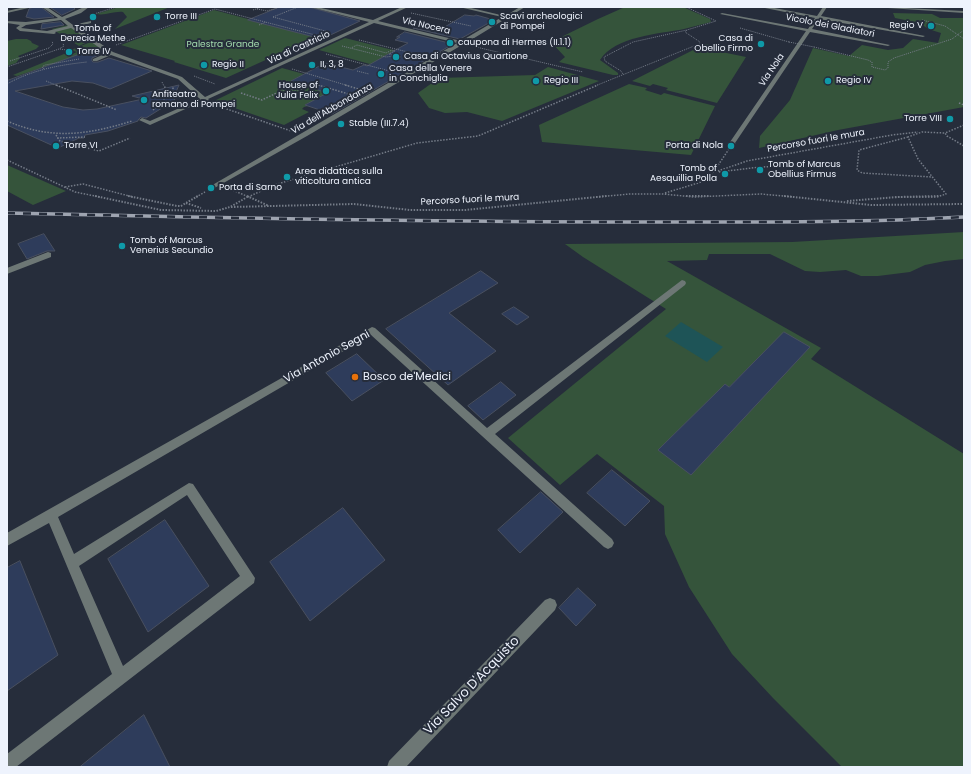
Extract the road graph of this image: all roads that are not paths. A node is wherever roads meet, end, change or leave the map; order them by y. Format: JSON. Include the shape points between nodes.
{"nodes":[{"id":1,"x":15,"y":7,"type":"edge"},
{"id":2,"x":32,"y":7,"type":"edge"},
{"id":3,"x":44,"y":7,"type":"edge"},
{"id":4,"x":87,"y":7,"type":"edge"},
{"id":5,"x":312,"y":7,"type":"edge"},
{"id":6,"x":406,"y":7,"type":"edge"},
{"id":7,"x":461,"y":7,"type":"edge"},
{"id":8,"x":523,"y":7,"type":"edge"},
{"id":9,"x":762,"y":7,"type":"edge"},
{"id":10,"x":825,"y":7,"type":"edge"},
{"id":11,"x":888,"y":7,"type":"edge"},
{"id":12,"x":7,"y":8,"type":"edge"},
{"id":13,"x":944,"y":9,"type":"edge"},
{"id":14,"x":7,"y":12,"type":"edge"},
{"id":15,"x":964,"y":12,"type":"edge"},
{"id":16,"x":722,"y":14,"type":"dead end"},
{"id":17,"x":506,"y":17,"type":"junction"},
{"id":18,"x":819,"y":17,"type":"junction"},
{"id":19,"x":62,"y":18,"type":"junction"},
{"id":20,"x":7,"y":22,"type":"edge"},
{"id":21,"x":89,"y":22,"type":"dead end"},
{"id":22,"x":373,"y":22,"type":"junction"},
{"id":23,"x":25,"y":24,"type":"junction"},
{"id":24,"x":73,"y":26,"type":"junction"},
{"id":25,"x":810,"y":30,"type":"junction"},
{"id":26,"x":923,"y":36,"type":"dead end"},
{"id":27,"x":464,"y":44,"type":"junction"},
{"id":28,"x":888,"y":45,"type":"dead end"},
{"id":29,"x":112,"y":53,"type":"junction"},
{"id":30,"x":95,"y":60,"type":"dead end"},
{"id":31,"x":207,"y":101,"type":"junction"},
{"id":32,"x":142,"y":120,"type":"dead end"},
{"id":33,"x":732,"y":144,"type":"tunnel mouth"},
{"id":34,"x":211,"y":188,"type":"road end"},
{"id":35,"x":48,"y":255,"type":"dead end"},
{"id":36,"x":7,"y":272,"type":"edge"},
{"id":37,"x":682,"y":283,"type":"dead end"},
{"id":38,"x":487,"y":434,"type":"junction"},
{"id":39,"x":51,"y":514,"type":"junction"},
{"id":40,"x":7,"y":540,"type":"edge"},
{"id":41,"x":608,"y":543,"type":"dead end"},
{"id":42,"x":72,"y":563,"type":"junction"},
{"id":43,"x":550,"y":605,"type":"dead end"},
{"id":44,"x":120,"y":677,"type":"junction"},
{"id":45,"x":7,"y":764,"type":"edge"},
{"id":46,"x":395,"y":767,"type":"edge"}],
"edges":[{"from":1,"to":12,"type":"street"},
{"from":2,"to":14,"type":"street"},
{"from":3,"to":19,"type":"street"},
{"from":4,"to":19,"type":"street","via":[[74,15]]},
{"from":5,"to":22,"type":"street","name":"Via Nocera"},
{"from":6,"to":22,"type":"street","name":"Via di Castricio"},
{"from":7,"to":17,"type":"street"},
{"from":8,"to":17,"type":"street","name":"Via dell'Abbondanza"},
{"from":9,"to":18,"type":"street"},
{"from":10,"to":18,"type":"street","name":"Via Nola"},
{"from":11,"to":13,"type":"street"},
{"from":13,"to":15,"type":"street"},
{"from":16,"to":25,"type":"street","name":"Vicolo dei Gladiatori"},
{"from":17,"to":27,"type":"street","name":"Via dell'Abbondanza"},
{"from":18,"to":25,"type":"street","name":"Via Nola"},
{"from":18,"to":26,"type":"street"},
{"from":19,"to":23,"type":"street"},
{"from":19,"to":24,"type":"street"},
{"from":20,"to":23,"type":"street"},
{"from":21,"to":24,"type":"street"},
{"from":22,"to":27,"type":"street","name":"Via Nocera"},
{"from":22,"to":31,"type":"street","name":"Via di Castricio"},
{"from":23,"to":24,"type":"street","via":[[18,28],[51,33]]},
{"from":24,"to":29,"type":"street"},
{"from":25,"to":28,"type":"street","name":"Vicolo dei Gladiatori"},
{"from":25,"to":33,"type":"street","name":"Via Nola"},
{"from":27,"to":34,"type":"street","name":"Via dell'Abbondanza"},
{"from":29,"to":30,"type":"street"},
{"from":29,"to":31,"type":"street","via":[[180,78]]},
{"from":31,"to":32,"type":"street","name":"Via di Castricio","via":[[150,124]]},
{"from":35,"to":36,"type":"street"},
{"from":37,"to":38,"type":"street"},
{"from":38,"to":39,"type":"street","name":"Via Antonio Segni","via":[[372,330]]},
{"from":38,"to":41,"type":"street","name":"Via Antonio Segni"},
{"from":39,"to":40,"type":"street","name":"Via Antonio Segni"},
{"from":39,"to":42,"type":"street"},
{"from":42,"to":44,"type":"street"},
{"from":42,"to":44,"type":"street","via":[[189,488],[249,578]]},
{"from":43,"to":46,"type":"street","name":"Via Salvo D'Acquisto"},
{"from":44,"to":45,"type":"street"}]}
